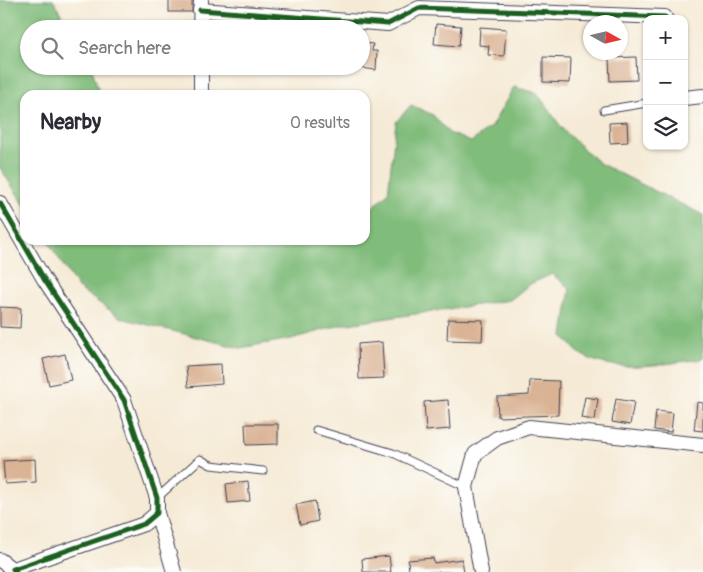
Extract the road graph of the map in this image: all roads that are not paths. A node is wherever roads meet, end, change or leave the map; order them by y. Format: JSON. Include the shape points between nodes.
{"nodes":[{"id":1,"x":201,"y":5,"type":"edge"},
{"id":2,"x":643,"y":16,"type":"edge"},
{"id":3,"x":200,"y":20,"type":"edge"},
{"id":4,"x":349,"y":20,"type":"edge"},
{"id":5,"x":370,"y":22,"type":"edge"},
{"id":6,"x":201,"y":75,"type":"edge"},
{"id":7,"x":202,"y":90,"type":"edge"},
{"id":8,"x":703,"y":96,"type":"edge"},
{"id":9,"x":688,"y":98,"type":"edge"},
{"id":10,"x":643,"y":104,"type":"edge"},
{"id":11,"x":604,"y":110,"type":"dead end"},
{"id":12,"x":0,"y":203,"type":"edge"},
{"id":13,"x":20,"y":238,"type":"edge"},
{"id":14,"x":24,"y":245,"type":"edge"},
{"id":15,"x":316,"y":430,"type":"dead end"},
{"id":16,"x":703,"y":445,"type":"edge"},
{"id":17,"x":263,"y":471,"type":"dead end"},
{"id":18,"x":466,"y":487,"type":"junction"},
{"id":19,"x":158,"y":498,"type":"junction"},
{"id":20,"x":157,"y":513,"type":"junction"},
{"id":21,"x":0,"y":560,"type":"edge"},
{"id":22,"x":14,"y":570,"type":"edge"},
{"id":23,"x":174,"y":572,"type":"edge"},
{"id":24,"x":481,"y":572,"type":"edge"}],
"edges":[{"from":1,"to":3,"type":"street"},
{"from":1,"to":4,"type":"street"},
{"from":2,"to":5,"type":"street","via":[[419,8],[388,24]]},
{"from":6,"to":7,"type":"street"},
{"from":8,"to":9,"type":"street"},
{"from":10,"to":11,"type":"lane"},
{"from":12,"to":13,"type":"street"},
{"from":14,"to":19,"type":"street","via":[[124,400]]},
{"from":15,"to":18,"type":"lane","via":[[393,453]]},
{"from":16,"to":18,"type":"street","via":[[529,427],[496,438],[475,454]]},
{"from":17,"to":19,"type":"lane","via":[[211,465],[200,459]]},
{"from":18,"to":24,"type":"street"},
{"from":19,"to":20,"type":"street"},
{"from":20,"to":22,"type":"street","via":[[144,524]]},
{"from":20,"to":23,"type":"street"},
{"from":21,"to":22,"type":"street"}]}
